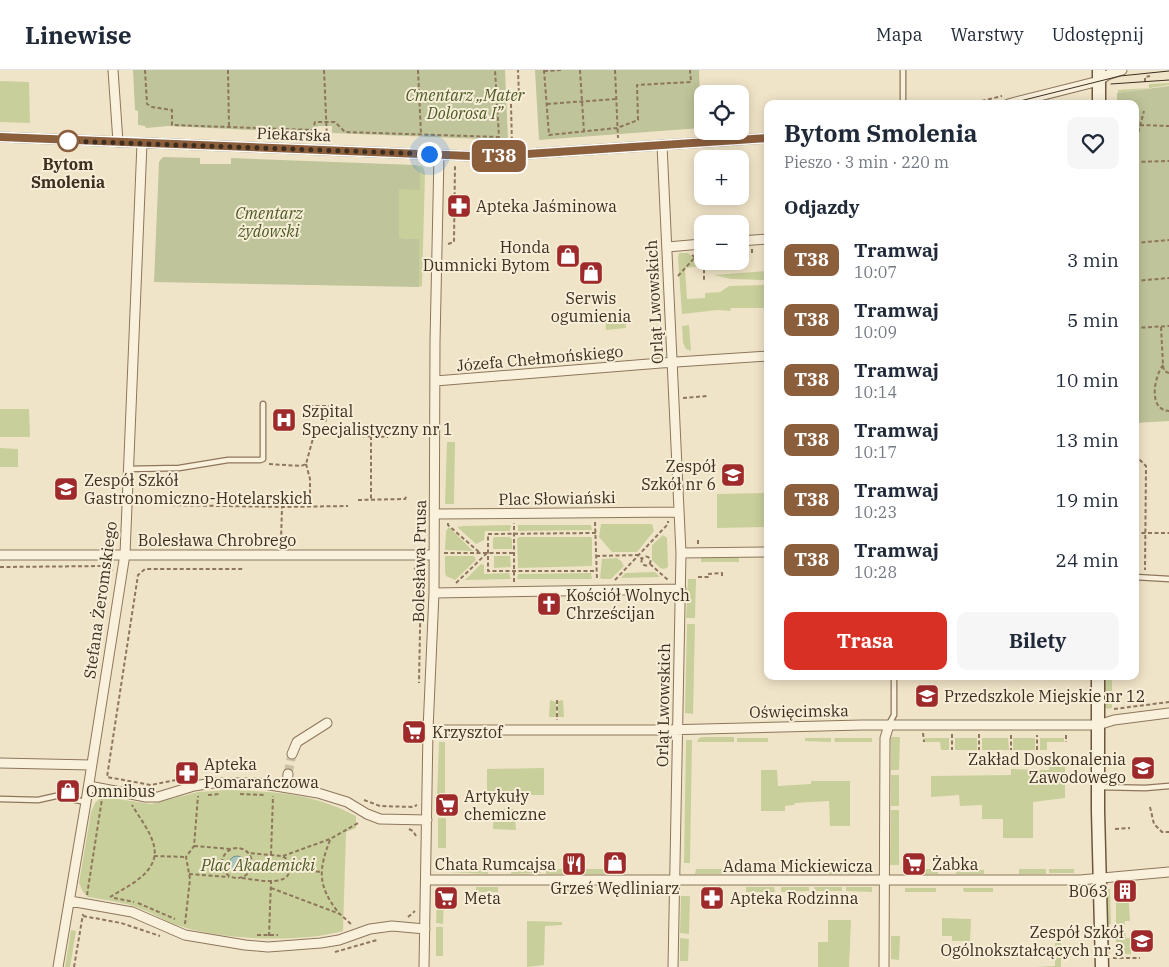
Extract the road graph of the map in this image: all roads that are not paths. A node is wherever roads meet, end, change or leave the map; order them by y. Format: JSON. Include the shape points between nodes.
{"nodes":[{"id":1,"x":113,"y":70,"type":"edge"},
{"id":2,"x":903,"y":70,"type":"edge"},
{"id":3,"x":1122,"y":70,"type":"edge"},
{"id":4,"x":1099,"y":76,"type":"edge"},
{"id":5,"x":903,"y":100,"type":"edge"},
{"id":6,"x":1021,"y":100,"type":"edge"},
{"id":7,"x":1099,"y":100,"type":"edge"},
{"id":8,"x":0,"y":137,"type":"edge"},
{"id":9,"x":764,"y":138,"type":"edge"},
{"id":10,"x":118,"y":142,"type":"junction"},
{"id":11,"x":142,"y":143,"type":"junction"},
{"id":12,"x":662,"y":145,"type":"junction"},
{"id":13,"x":440,"y":155,"type":"junction"},
{"id":14,"x":764,"y":239,"type":"edge"},
{"id":15,"x":749,"y":240,"type":"edge"},
{"id":16,"x":694,"y":245,"type":"edge"},
{"id":17,"x":667,"y":247,"type":"junction"},
{"id":18,"x":764,"y":356,"type":"edge"},
{"id":19,"x":672,"y":362,"type":"junction"},
{"id":20,"x":435,"y":381,"type":"junction"},
{"id":21,"x":263,"y":404,"type":"dead end"},
{"id":22,"x":128,"y":468,"type":"junction"},
{"id":23,"x":679,"y":512,"type":"junction"},
{"id":24,"x":435,"y":514,"type":"junction"},
{"id":25,"x":764,"y":552,"type":"edge"},
{"id":26,"x":681,"y":553,"type":"junction"},
{"id":27,"x":125,"y":554,"type":"junction"},
{"id":28,"x":0,"y":555,"type":"edge"},
{"id":29,"x":434,"y":555,"type":"junction"},
{"id":30,"x":1139,"y":577,"type":"edge"},
{"id":31,"x":1169,"y":579,"type":"edge"},
{"id":32,"x":681,"y":589,"type":"junction"},
{"id":33,"x":434,"y":593,"type":"junction"},
{"id":34,"x":894,"y":680,"type":"edge"},
{"id":35,"x":1098,"y":680,"type":"edge"},
{"id":36,"x":1169,"y":713,"type":"edge"},
{"id":37,"x":327,"y":723,"type":"dead end"},
{"id":38,"x":889,"y":725,"type":"junction"},
{"id":39,"x":1098,"y":725,"type":"junction"},
{"id":40,"x":678,"y":729,"type":"junction"},
{"id":41,"x":428,"y":730,"type":"junction"},
{"id":42,"x":292,"y":754,"type":"tunnel mouth"},
{"id":43,"x":0,"y":763,"type":"edge"},
{"id":44,"x":91,"y":765,"type":"junction"},
{"id":45,"x":288,"y":774,"type":"tunnel mouth"},
{"id":46,"x":89,"y":786,"type":"junction"},
{"id":47,"x":1169,"y":786,"type":"edge"},
{"id":48,"x":287,"y":787,"type":"junction"},
{"id":49,"x":1098,"y":787,"type":"junction"},
{"id":50,"x":0,"y":799,"type":"edge"},
{"id":51,"x":86,"y":802,"type":"junction"},
{"id":52,"x":427,"y":820,"type":"junction"},
{"id":53,"x":1169,"y":872,"type":"edge"},
{"id":54,"x":1099,"y":879,"type":"junction"},
{"id":55,"x":427,"y":880,"type":"junction"},
{"id":56,"x":885,"y":880,"type":"junction"},
{"id":57,"x":675,"y":881,"type":"junction"},
{"id":58,"x":70,"y":901,"type":"junction"},
{"id":59,"x":425,"y":929,"type":"junction"},
{"id":60,"x":58,"y":967,"type":"edge"},
{"id":61,"x":424,"y":967,"type":"edge"},
{"id":62,"x":673,"y":967,"type":"edge"},
{"id":63,"x":884,"y":967,"type":"edge"},
{"id":64,"x":1102,"y":967,"type":"edge"}],
"edges":[{"from":1,"to":10,"type":"street"},
{"from":2,"to":5,"type":"lane"},
{"from":3,"to":4,"type":"street"},
{"from":4,"to":6,"type":"street"},
{"from":4,"to":7,"type":"street"},
{"from":8,"to":10,"type":"street","name":"Piekarska"},
{"from":9,"to":12,"type":"street","name":"Piekarska"},
{"from":10,"to":11,"type":"street","name":"Piekarska"},
{"from":11,"to":13,"type":"street","name":"Piekarska"},
{"from":11,"to":22,"type":"street","name":"Stefana Żeromskiego"},
{"from":12,"to":13,"type":"street","name":"Piekarska","via":[[512,155]]},
{"from":12,"to":17,"type":"street","name":"Orląt Lwowskich"},
{"from":13,"to":20,"type":"street","name":"Bolesława Prusa"},
{"from":14,"to":15,"type":"street"},
{"from":16,"to":17,"type":"street"},
{"from":17,"to":19,"type":"street","name":"Orląt Lwowskich"},
{"from":18,"to":19,"type":"street","name":"Józefa Chełmońskiego"},
{"from":19,"to":20,"type":"street","name":"Józefa Chełmońskiego"},
{"from":19,"to":23,"type":"street","name":"Orląt Lwowskich"},
{"from":20,"to":24,"type":"street","name":"Bolesława Prusa"},
{"from":21,"to":22,"type":"lane","via":[[263,459],[228,460],[179,468]]},
{"from":22,"to":27,"type":"street","name":"Stefana Żeromskiego"},
{"from":23,"to":24,"type":"street","name":"Plac Słowiański"},
{"from":23,"to":26,"type":"street","name":"Orląt Lwowskich"},
{"from":24,"to":29,"type":"street","name":"Bolesława Prusa"},
{"from":25,"to":26,"type":"street"},
{"from":26,"to":32,"type":"street","name":"Orląt Lwowskich"},
{"from":27,"to":28,"type":"street","name":"Bolesława Chrobrego"},
{"from":27,"to":29,"type":"street","name":"Bolesława Chrobrego"},
{"from":27,"to":44,"type":"street","name":"Stefana Żeromskiego"},
{"from":29,"to":33,"type":"street","name":"Bolesława Prusa"},
{"from":30,"to":31,"type":"lane"},
{"from":32,"to":33,"type":"street"},
{"from":32,"to":40,"type":"street","name":"Orląt Lwowskich"},
{"from":33,"to":41,"type":"street","name":"Bolesława Prusa"},
{"from":34,"to":38,"type":"lane","via":[[894,715]]},
{"from":35,"to":39,"type":"street"},
{"from":36,"to":39,"type":"street","name":"Oświęcimska"},
{"from":37,"to":42,"type":"street","via":[[297,742]]},
{"from":38,"to":39,"type":"street","name":"Oświęcimska"},
{"from":38,"to":40,"type":"street","name":"Oświęcimska"},
{"from":38,"to":56,"type":"street","via":[[885,738]]},
{"from":39,"to":49,"type":"street"},
{"from":40,"to":41,"type":"street","name":"Oświęcimska"},
{"from":40,"to":57,"type":"street","name":"Orląt Lwowskich"},
{"from":41,"to":52,"type":"street","name":"Bolesława Prusa"},
{"from":43,"to":44,"type":"street"},
{"from":44,"to":46,"type":"street","name":"Stefana Żeromskiego"},
{"from":45,"to":48,"type":"street"},
{"from":46,"to":48,"type":"street","via":[[146,798],[213,783]]},
{"from":46,"to":51,"type":"street","name":"Stefana Żeromskiego"},
{"from":47,"to":49,"type":"lane"},
{"from":48,"to":52,"type":"street","via":[[347,802],[380,818]]},
{"from":49,"to":54,"type":"street"},
{"from":50,"to":51,"type":"lane","via":[[38,800],[56,796]]},
{"from":51,"to":58,"type":"street","name":"Stefana Żeromskiego"},
{"from":52,"to":55,"type":"street","name":"Bolesława Prusa"},
{"from":53,"to":54,"type":"street","name":"Adama Mickiewicza"},
{"from":54,"to":56,"type":"street","name":"Adama Mickiewicza"},
{"from":54,"to":64,"type":"street"},
{"from":55,"to":57,"type":"street","name":"Adama Mickiewicza"},
{"from":55,"to":59,"type":"street","name":"Bolesława Prusa"},
{"from":56,"to":57,"type":"street","name":"Adama Mickiewicza"},
{"from":56,"to":63,"type":"street"},
{"from":57,"to":62,"type":"street","name":"Orląt Lwowskich"},
{"from":58,"to":59,"type":"street","via":[[132,912],[185,935],[268,947],[339,940],[380,927]]},
{"from":58,"to":60,"type":"street","name":"Stefana Żeromskiego"},
{"from":59,"to":61,"type":"street","name":"Bolesława Prusa"}]}
